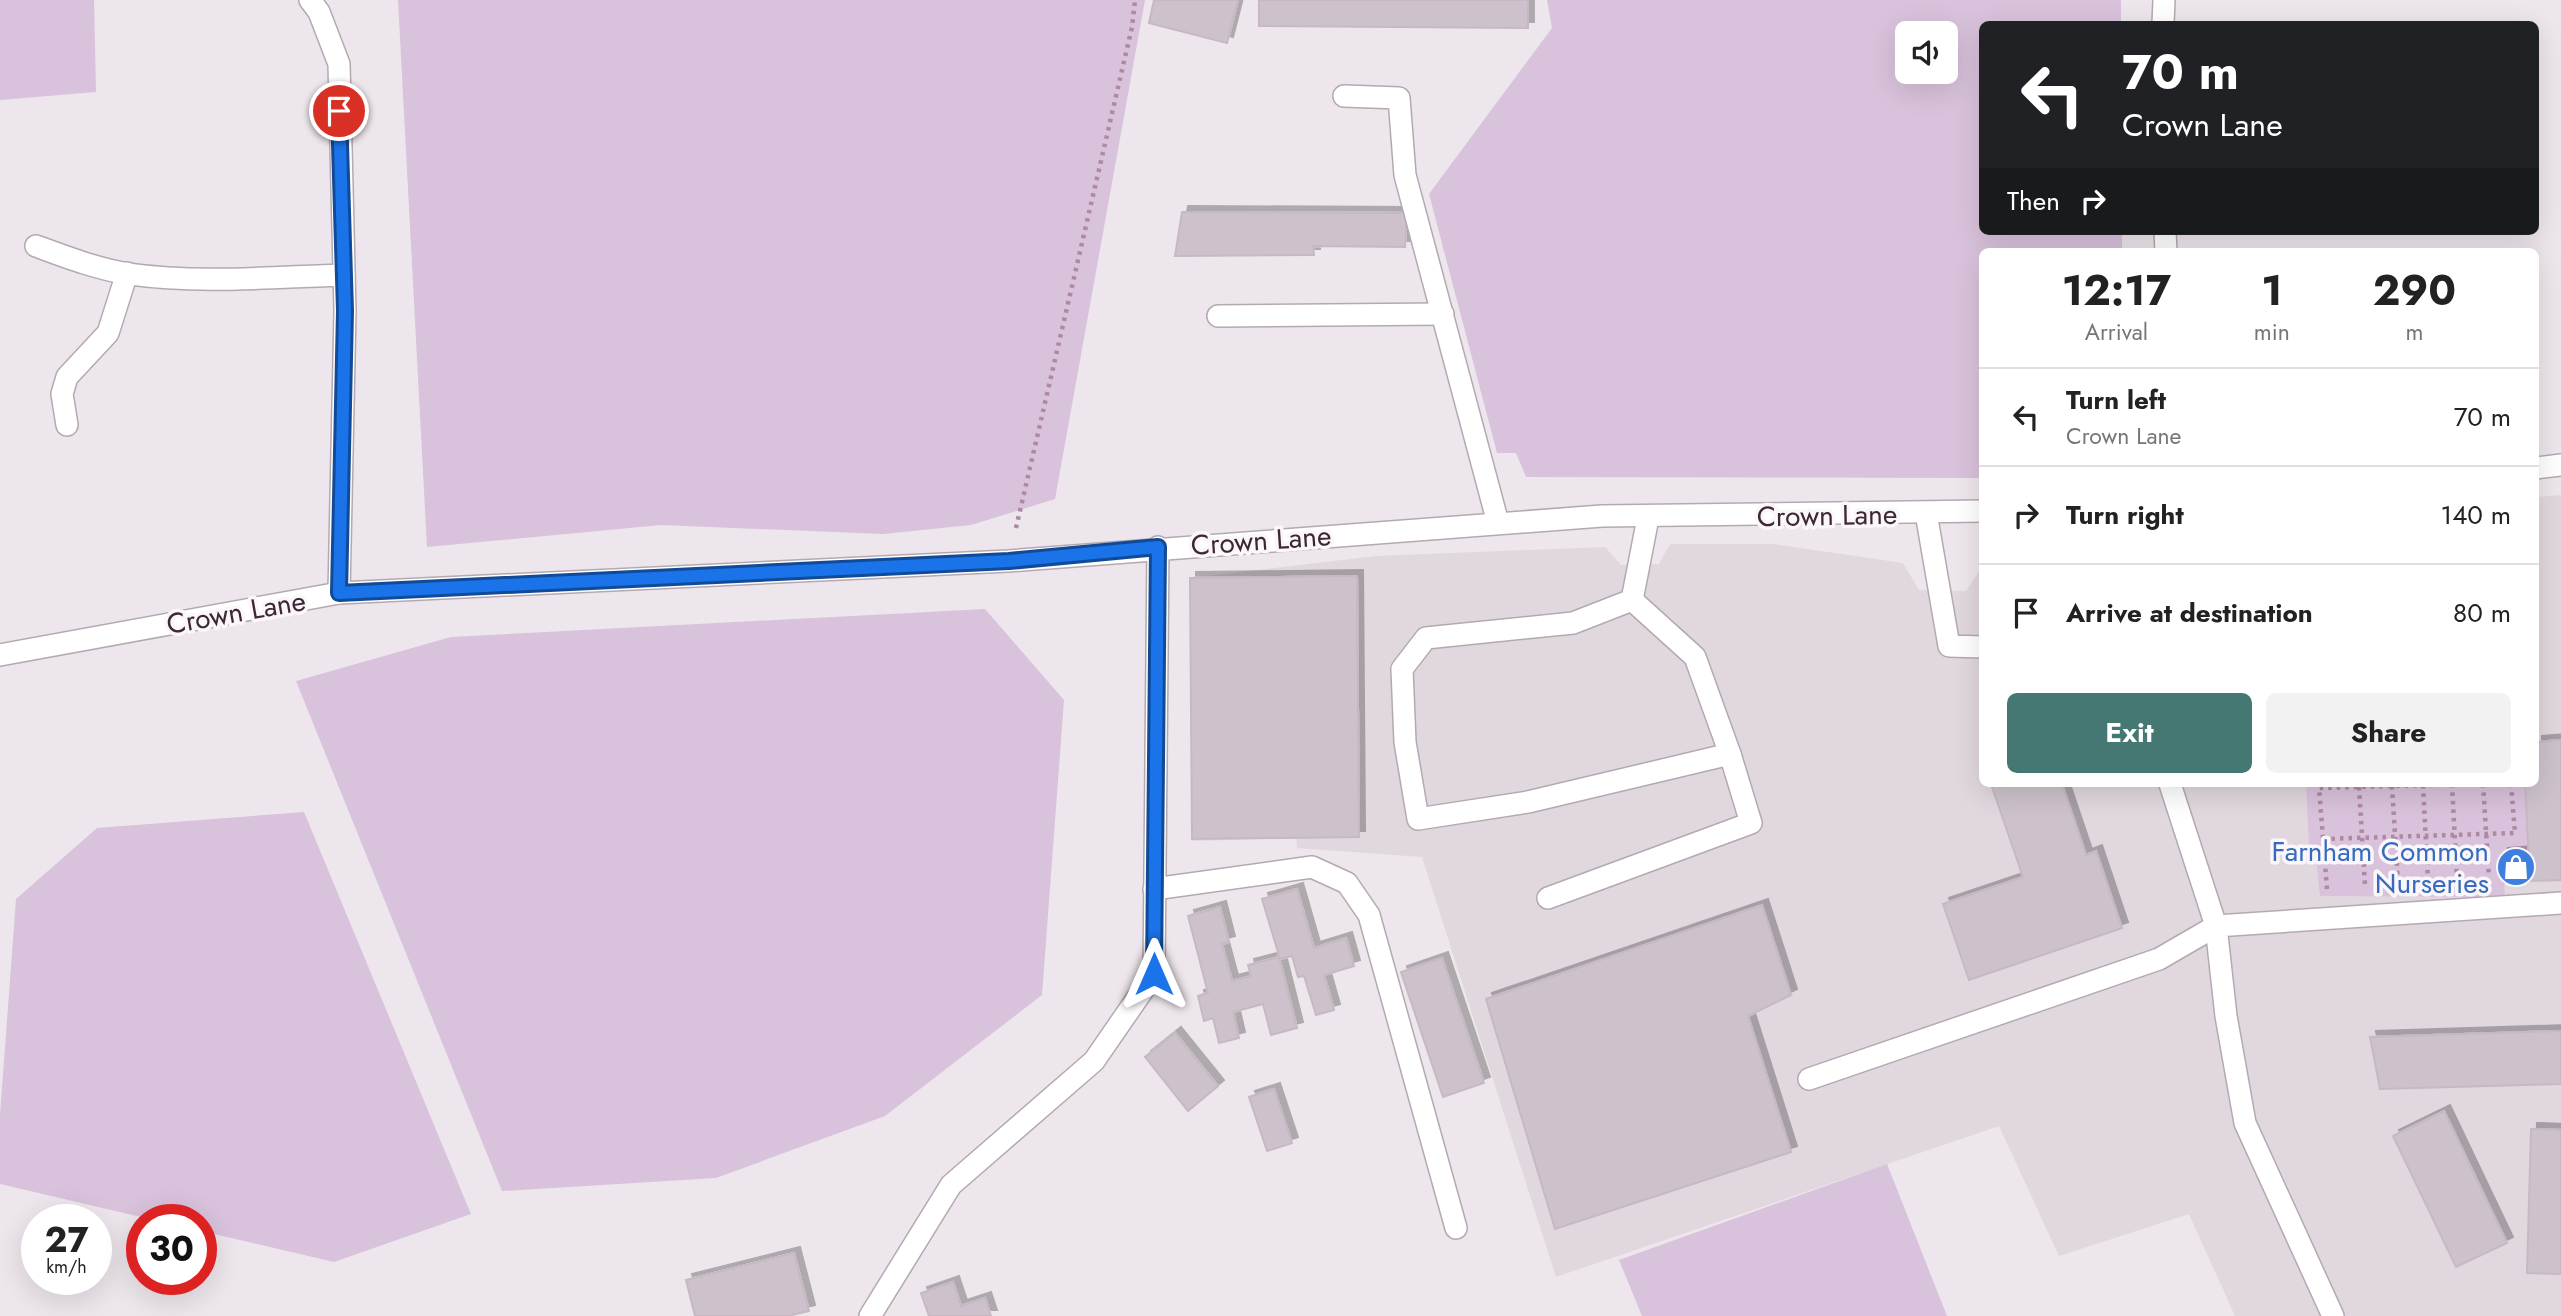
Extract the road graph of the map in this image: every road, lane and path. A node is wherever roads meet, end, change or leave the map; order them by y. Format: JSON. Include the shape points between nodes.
{"nodes":[{"id":1,"x":310,"y":0,"type":"edge"},
{"id":2,"x":1135,"y":0,"type":"edge"},
{"id":3,"x":2164,"y":0,"type":"edge"},
{"id":4,"x":2164,"y":21,"type":"edge"},
{"id":5,"x":1344,"y":96,"type":"dead end"},
{"id":6,"x":36,"y":246,"type":"dead end"},
{"id":7,"x":127,"y":273,"type":"junction"},
{"id":8,"x":344,"y":275,"type":"junction"},
{"id":9,"x":1443,"y":314,"type":"junction"},
{"id":10,"x":1218,"y":316,"type":"dead end"},
{"id":11,"x":67,"y":425,"type":"dead end"},
{"id":12,"x":2561,"y":465,"type":"edge"},
{"id":13,"x":2539,"y":468,"type":"edge"},
{"id":14,"x":1979,"y":511,"type":"edge"},
{"id":15,"x":1926,"y":513,"type":"junction"},
{"id":16,"x":1648,"y":518,"type":"junction"},
{"id":17,"x":1498,"y":523,"type":"junction"},
{"id":18,"x":1158,"y":547,"type":"junction"},
{"id":19,"x":1009,"y":561,"type":"junction"},
{"id":20,"x":339,"y":593,"type":"junction"},
{"id":21,"x":1632,"y":600,"type":"junction"},
{"id":22,"x":1979,"y":647,"type":"edge"},
{"id":23,"x":0,"y":655,"type":"edge"},
{"id":24,"x":1730,"y":754,"type":"junction"},
{"id":25,"x":2171,"y":787,"type":"edge"},
{"id":26,"x":2360,"y":787,"type":"joint"},
{"id":27,"x":2392,"y":787,"type":"edge"},
{"id":28,"x":2423,"y":787,"type":"edge"},
{"id":29,"x":2452,"y":787,"type":"edge"},
{"id":30,"x":2483,"y":787,"type":"edge"},
{"id":31,"x":2511,"y":787,"type":"edge"},
{"id":32,"x":2487,"y":833,"type":"junction"},
{"id":33,"x":2425,"y":835,"type":"junction"},
{"id":34,"x":2454,"y":835,"type":"junction"},
{"id":35,"x":2395,"y":836,"type":"junction"},
{"id":36,"x":2362,"y":837,"type":"junction"},
{"id":37,"x":2323,"y":839,"type":"junction"},
{"id":38,"x":2490,"y":883,"type":"dead end"},
{"id":39,"x":2457,"y":884,"type":"dead end"},
{"id":40,"x":2429,"y":886,"type":"dead end"},
{"id":41,"x":2398,"y":887,"type":"dead end"},
{"id":42,"x":1154,"y":889,"type":"junction"},
{"id":43,"x":2365,"y":889,"type":"dead end"},
{"id":44,"x":1548,"y":898,"type":"dead end"},
{"id":45,"x":2561,"y":903,"type":"edge"},
{"id":46,"x":2329,"y":918,"type":"junction"},
{"id":47,"x":2216,"y":926,"type":"junction"},
{"id":48,"x":1809,"y":1079,"type":"dead end"},
{"id":49,"x":1456,"y":1228,"type":"dead end"},
{"id":50,"x":870,"y":1316,"type":"edge"},
{"id":51,"x":2333,"y":1316,"type":"edge"}],
"edges":[{"from":1,"to":8,"type":"street","via":[[339,64]]},
{"from":2,"to":19,"type":"path"},
{"from":3,"to":4,"type":"street"},
{"from":5,"to":9,"type":"street","via":[[1399,98],[1405,175]]},
{"from":6,"to":7,"type":"street"},
{"from":7,"to":8,"type":"street","via":[[187,279]]},
{"from":7,"to":11,"type":"street","via":[[108,332],[67,377],[62,394]]},
{"from":8,"to":20,"type":"street"},
{"from":9,"to":10,"type":"street"},
{"from":9,"to":17,"type":"street"},
{"from":12,"to":13,"type":"street"},
{"from":14,"to":15,"type":"street","name":"Crown Lane"},
{"from":15,"to":16,"type":"street","name":"Crown Lane"},
{"from":15,"to":22,"type":"street","via":[[1949,646]]},
{"from":16,"to":17,"type":"street","name":"Crown Lane","via":[[1602,516]]},
{"from":16,"to":21,"type":"street"},
{"from":17,"to":18,"type":"street","name":"Crown Lane"},
{"from":18,"to":19,"type":"street","name":"Crown Lane"},
{"from":18,"to":42,"type":"street"},
{"from":19,"to":20,"type":"street","name":"Crown Lane"},
{"from":20,"to":23,"type":"street","name":"Crown Lane"},
{"from":21,"to":24,"type":"street","via":[[1695,657]]},
{"from":21,"to":24,"type":"street","via":[[1573,623],[1426,638],[1402,668],[1405,742],[1418,819],[1528,802]]},
{"from":24,"to":44,"type":"street","via":[[1751,823]]},
{"from":25,"to":47,"type":"street"},
{"from":26,"to":36,"type":"path"},
{"from":26,"to":37,"type":"path","via":[[2319,788]]},
{"from":27,"to":35,"type":"path"},
{"from":28,"to":33,"type":"path"},
{"from":29,"to":34,"type":"path"},
{"from":30,"to":32,"type":"path"},
{"from":31,"to":32,"type":"path","via":[[2515,833]]},
{"from":32,"to":34,"type":"path"},
{"from":32,"to":38,"type":"path"},
{"from":33,"to":34,"type":"path"},
{"from":33,"to":35,"type":"path"},
{"from":33,"to":40,"type":"path"},
{"from":34,"to":39,"type":"path"},
{"from":35,"to":36,"type":"path"},
{"from":35,"to":41,"type":"path"},
{"from":36,"to":37,"type":"path"},
{"from":36,"to":43,"type":"path"},
{"from":37,"to":46,"type":"path"},
{"from":42,"to":49,"type":"street","via":[[1312,867],[1347,883],[1369,915]]},
{"from":42,"to":50,"type":"street","via":[[1154,974],[1094,1061],[951,1185]]},
{"from":45,"to":46,"type":"street"},
{"from":46,"to":47,"type":"street"},
{"from":47,"to":48,"type":"street","via":[[2159,960]]},
{"from":47,"to":51,"type":"street","via":[[2245,1122]]}]}
